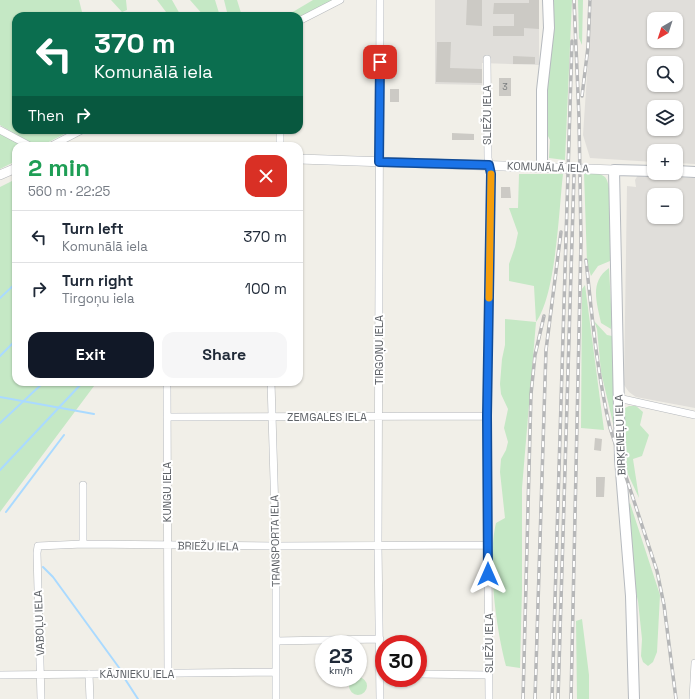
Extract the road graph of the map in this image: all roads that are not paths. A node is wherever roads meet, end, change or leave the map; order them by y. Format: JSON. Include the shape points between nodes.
{"nodes":[{"id":1,"x":340,"y":0,"type":"edge"},
{"id":2,"x":380,"y":0,"type":"edge"},
{"id":3,"x":548,"y":0,"type":"edge"},
{"id":4,"x":303,"y":19,"type":"edge"},
{"id":5,"x":487,"y":58,"type":"dead end"},
{"id":6,"x":0,"y":130,"type":"edge"},
{"id":7,"x":74,"y":134,"type":"edge"},
{"id":8,"x":22,"y":142,"type":"edge"},
{"id":9,"x":60,"y":142,"type":"edge"},
{"id":10,"x":303,"y":159,"type":"edge"},
{"id":11,"x":379,"y":162,"type":"junction"},
{"id":12,"x":489,"y":165,"type":"junction"},
{"id":13,"x":542,"y":167,"type":"junction"},
{"id":14,"x":12,"y":170,"type":"edge"},
{"id":15,"x":614,"y":170,"type":"junction"},
{"id":16,"x":647,"y":171,"type":"edge"},
{"id":17,"x":683,"y":172,"type":"edge"},
{"id":18,"x":695,"y":172,"type":"edge"},
{"id":19,"x":0,"y":175,"type":"edge"},
{"id":20,"x":167,"y":386,"type":"edge"},
{"id":21,"x":272,"y":386,"type":"edge"},
{"id":22,"x":618,"y":398,"type":"junction"},
{"id":23,"x":695,"y":415,"type":"edge"},
{"id":24,"x":487,"y":416,"type":"junction"},
{"id":25,"x":167,"y":417,"type":"junction"},
{"id":26,"x":271,"y":417,"type":"junction"},
{"id":27,"x":379,"y":417,"type":"junction"},
{"id":28,"x":83,"y":485,"type":"dead end"},
{"id":29,"x":83,"y":544,"type":"junction"},
{"id":30,"x":166,"y":545,"type":"junction"},
{"id":31,"x":378,"y":545,"type":"junction"},
{"id":32,"x":488,"y":545,"type":"junction"},
{"id":33,"x":38,"y":546,"type":"joint"},
{"id":34,"x":276,"y":546,"type":"junction"},
{"id":35,"x":380,"y":635,"type":"edge"},
{"id":36,"x":375,"y":639,"type":"edge"},
{"id":37,"x":276,"y":641,"type":"junction"},
{"id":38,"x":695,"y":663,"type":"edge"},
{"id":39,"x":274,"y":672,"type":"junction"},
{"id":40,"x":40,"y":674,"type":"junction"},
{"id":41,"x":89,"y":674,"type":"junction"},
{"id":42,"x":168,"y":674,"type":"junction"},
{"id":43,"x":427,"y":674,"type":"edge"},
{"id":44,"x":0,"y":675,"type":"edge"},
{"id":45,"x":489,"y":675,"type":"junction"},
{"id":46,"x":381,"y":687,"type":"edge"},
{"id":47,"x":41,"y":699,"type":"edge"},
{"id":48,"x":90,"y":699,"type":"edge"},
{"id":49,"x":276,"y":699,"type":"edge"},
{"id":50,"x":380,"y":699,"type":"edge"},
{"id":51,"x":489,"y":699,"type":"edge"},
{"id":52,"x":634,"y":699,"type":"edge"},
{"id":53,"x":693,"y":699,"type":"edge"}],
"edges":[{"from":1,"to":4,"type":"street"},
{"from":2,"to":11,"type":"street","name":"TIRGOŅU IELA"},
{"from":3,"to":13,"type":"main road","via":[[549,28],[542,90]]},
{"from":5,"to":12,"type":"street","name":"SLIEŽU IELA"},
{"from":6,"to":8,"type":"street"},
{"from":7,"to":9,"type":"street"},
{"from":10,"to":11,"type":"street","name":"KOMUNĀLĀ IELA"},
{"from":11,"to":12,"type":"street","name":"KOMUNĀLĀ IELA"},
{"from":11,"to":27,"type":"street","name":"TIRGOŅU IELA"},
{"from":12,"to":13,"type":"street","name":"KOMUNĀLĀ IELA"},
{"from":12,"to":24,"type":"street","name":"SLIEŽU IELA","via":[[491,174]]},
{"from":13,"to":15,"type":"street","name":"KOMUNĀLĀ IELA"},
{"from":14,"to":19,"type":"street"},
{"from":15,"to":16,"type":"main road","name":"KOMUNĀLĀ IELA"},
{"from":15,"to":22,"type":"main road","name":"BIRĶENEĻU IELA"},
{"from":17,"to":18,"type":"main road"},
{"from":20,"to":25,"type":"street","name":"KUNGU IELA"},
{"from":21,"to":26,"type":"street","name":"TRANSPORTA IELA"},
{"from":22,"to":23,"type":"street"},
{"from":22,"to":52,"type":"main road","name":"BIRĶENEĻU IELA","via":[[623,506],[631,596]]},
{"from":24,"to":27,"type":"street","name":"ZEMGALES IELA"},
{"from":24,"to":32,"type":"street","name":"SLIEŽU IELA"},
{"from":25,"to":26,"type":"street","name":"ZEMGALES IELA"},
{"from":25,"to":30,"type":"street","name":"KUNGU IELA"},
{"from":26,"to":27,"type":"street","name":"ZEMGALES IELA"},
{"from":26,"to":34,"type":"street","name":"TRANSPORTA IELA"},
{"from":27,"to":31,"type":"street","name":"TIRGOŅU IELA"},
{"from":28,"to":29,"type":"street"},
{"from":29,"to":30,"type":"street","name":"BRIEŽU IELA"},
{"from":29,"to":33,"type":"street","name":"BRIEŽU IELA"},
{"from":30,"to":34,"type":"street","name":"BRIEŽU IELA"},
{"from":30,"to":42,"type":"street","name":"KUNGU IELA"},
{"from":31,"to":32,"type":"street","name":"BRIEŽU IELA"},
{"from":31,"to":34,"type":"street","name":"BRIEŽU IELA"},
{"from":31,"to":35,"type":"street","name":"TIRGOŅU IELA"},
{"from":32,"to":45,"type":"street","name":"SLIEŽU IELA"},
{"from":33,"to":40,"type":"street","name":"VABOĻU IELA"},
{"from":34,"to":37,"type":"street","name":"TRANSPORTA IELA"},
{"from":36,"to":37,"type":"street"},
{"from":37,"to":39,"type":"street","name":"TRANSPORTA IELA"},
{"from":38,"to":53,"type":"street"},
{"from":39,"to":42,"type":"street","name":"KĀJNIEKU IELA"},
{"from":39,"to":49,"type":"street","name":"TRANSPORTA IELA"},
{"from":40,"to":41,"type":"street","name":"KĀJNIEKU IELA"},
{"from":40,"to":44,"type":"street","name":"KĀJNIEKU IELA"},
{"from":40,"to":47,"type":"street","name":"VABOĻU IELA"},
{"from":41,"to":42,"type":"street","name":"KĀJNIEKU IELA"},
{"from":41,"to":48,"type":"street"},
{"from":43,"to":45,"type":"street"},
{"from":45,"to":51,"type":"street","name":"SLIEŽU IELA"},
{"from":46,"to":50,"type":"street","name":"TIRGOŅU IELA"}]}
